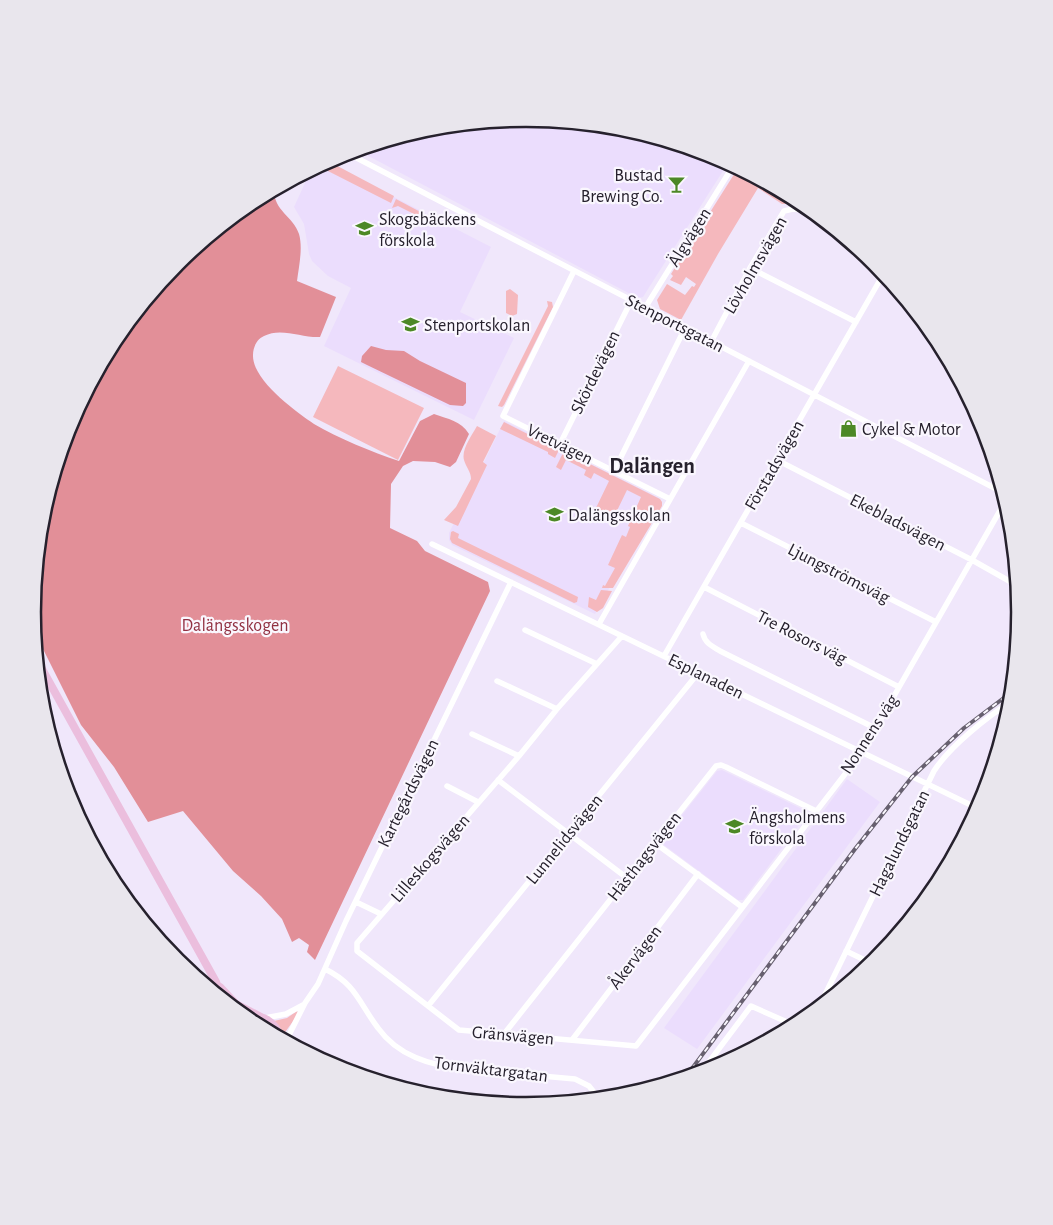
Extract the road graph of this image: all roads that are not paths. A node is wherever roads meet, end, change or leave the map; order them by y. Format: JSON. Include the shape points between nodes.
{"nodes":[{"id":1,"x":357,"y":158,"type":"edge"},
{"id":2,"x":729,"y":172,"type":"edge"},
{"id":3,"x":797,"y":209,"type":"edge"},
{"id":4,"x":750,"y":268,"type":"junction"},
{"id":5,"x":574,"y":271,"type":"junction"},
{"id":6,"x":880,"y":280,"type":"edge"},
{"id":7,"x":631,"y":301,"type":"junction"},
{"id":8,"x":645,"y":308,"type":"junction"},
{"id":9,"x":856,"y":322,"type":"junction"},
{"id":10,"x":685,"y":328,"type":"junction"},
{"id":11,"x":712,"y":342,"type":"junction"},
{"id":12,"x":749,"y":361,"type":"junction"},
{"id":13,"x":814,"y":395,"type":"junction"},
{"id":14,"x":560,"y":444,"type":"junction"},
{"id":15,"x":777,"y":460,"type":"junction"},
{"id":16,"x":614,"y":471,"type":"junction"},
{"id":17,"x":995,"y":489,"type":"edge"},
{"id":18,"x":670,"y":499,"type":"junction"},
{"id":19,"x":1000,"y":510,"type":"edge"},
{"id":20,"x":741,"y":523,"type":"junction"},
{"id":21,"x":432,"y":544,"type":"dead end"},
{"id":22,"x":972,"y":560,"type":"junction"},
{"id":23,"x":511,"y":582,"type":"junction"},
{"id":24,"x":1011,"y":582,"type":"edge"},
{"id":25,"x":704,"y":586,"type":"junction"},
{"id":26,"x":936,"y":622,"type":"junction"},
{"id":27,"x":599,"y":624,"type":"junction"},
{"id":28,"x":525,"y":630,"type":"dead end"},
{"id":29,"x":703,"y":634,"type":"dead end"},
{"id":30,"x":622,"y":636,"type":"junction"},
{"id":31,"x":664,"y":656,"type":"junction"},
{"id":32,"x":597,"y":664,"type":"junction"},
{"id":33,"x":699,"y":672,"type":"junction"},
{"id":34,"x":45,"y":674,"type":"edge"},
{"id":35,"x":497,"y":681,"type":"dead end"},
{"id":36,"x":900,"y":687,"type":"junction"},
{"id":37,"x":557,"y":709,"type":"junction"},
{"id":38,"x":1001,"y":710,"type":"edge"},
{"id":39,"x":875,"y":728,"type":"junction"},
{"id":40,"x":472,"y":734,"type":"dead end"},
{"id":41,"x":862,"y":752,"type":"junction"},
{"id":42,"x":518,"y":756,"type":"junction"},
{"id":43,"x":498,"y":780,"type":"junction"},
{"id":44,"x":928,"y":784,"type":"junction"},
{"id":45,"x":447,"y":786,"type":"dead end"},
{"id":46,"x":478,"y":802,"type":"junction"},
{"id":47,"x":972,"y":805,"type":"edge"},
{"id":48,"x":816,"y":811,"type":"junction"},
{"id":49,"x":568,"y":834,"type":"junction"},
{"id":50,"x":655,"y":843,"type":"junction"},
{"id":51,"x":698,"y":874,"type":"junction"},
{"id":52,"x":627,"y":878,"type":"junction"},
{"id":53,"x":356,"y":902,"type":"junction"},
{"id":54,"x":742,"y":907,"type":"junction"},
{"id":55,"x":381,"y":914,"type":"junction"},
{"id":56,"x":358,"y":951,"type":"joint"},
{"id":57,"x":846,"y":951,"type":"junction"},
{"id":58,"x":865,"y":960,"type":"edge"},
{"id":59,"x":325,"y":968,"type":"junction"},
{"id":60,"x":216,"y":982,"type":"junction"},
{"id":61,"x":217,"y":986,"type":"edge"},
{"id":62,"x":225,"y":992,"type":"edge"},
{"id":63,"x":825,"y":994,"type":"edge"},
{"id":64,"x":305,"y":1003,"type":"junction"},
{"id":65,"x":428,"y":1006,"type":"junction"},
{"id":66,"x":249,"y":1010,"type":"edge"},
{"id":67,"x":258,"y":1017,"type":"edge"},
{"id":68,"x":263,"y":1017,"type":"junction"},
{"id":69,"x":787,"y":1022,"type":"edge"},
{"id":70,"x":275,"y":1027,"type":"edge"},
{"id":71,"x":504,"y":1034,"type":"junction"},
{"id":72,"x":289,"y":1036,"type":"edge"},
{"id":73,"x":572,"y":1040,"type":"junction"},
{"id":74,"x":635,"y":1047,"type":"joint"},
{"id":75,"x":709,"y":1062,"type":"edge"},
{"id":76,"x":595,"y":1093,"type":"edge"}],
"edges":[{"from":1,"to":5,"type":"street","name":"Stenportsgatan"},
{"from":2,"to":8,"type":"street","name":"Älgvägen"},
{"from":3,"to":4,"type":"street","name":"Lövholmsvägen","via":[[784,211]]},
{"from":4,"to":9,"type":"street"},
{"from":4,"to":11,"type":"street","name":"Lövholmsvägen"},
{"from":5,"to":7,"type":"street","name":"Stenportsgatan"},
{"from":5,"to":14,"type":"street","name":"Vretvägen","via":[[503,416]]},
{"from":6,"to":9,"type":"street","name":"Förstadsvägen"},
{"from":7,"to":8,"type":"street","name":"Stenportsgatan"},
{"from":7,"to":14,"type":"street","name":"Skördevägen"},
{"from":8,"to":10,"type":"street","name":"Stenportsgatan"},
{"from":9,"to":13,"type":"street","name":"Förstadsvägen"},
{"from":10,"to":11,"type":"street","name":"Stenportsgatan"},
{"from":10,"to":16,"type":"street"},
{"from":11,"to":12,"type":"street","name":"Stenportsgatan"},
{"from":12,"to":13,"type":"street","name":"Stenportsgatan"},
{"from":12,"to":18,"type":"street"},
{"from":13,"to":15,"type":"street","name":"Förstadsvägen"},
{"from":13,"to":17,"type":"street","name":"Stenportsgatan"},
{"from":14,"to":16,"type":"street","name":"Vretvägen"},
{"from":15,"to":20,"type":"street","name":"Förstadsvägen"},
{"from":15,"to":22,"type":"street","name":"Ekebladsvägen"},
{"from":16,"to":18,"type":"street","name":"Vretvägen"},
{"from":18,"to":27,"type":"street"},
{"from":19,"to":22,"type":"street","name":"Nonnens väg"},
{"from":20,"to":25,"type":"street","name":"Förstadsvägen"},
{"from":20,"to":26,"type":"street","name":"Ljungströmsväg"},
{"from":21,"to":23,"type":"street","name":"Esplanaden"},
{"from":22,"to":24,"type":"street","name":"Ekebladsvägen"},
{"from":22,"to":26,"type":"street","name":"Nonnens väg"},
{"from":23,"to":27,"type":"street","name":"Esplanaden"},
{"from":23,"to":53,"type":"street","name":"Kartegårdsvägen"},
{"from":25,"to":31,"type":"street","name":"Förstadsvägen"},
{"from":25,"to":36,"type":"street","name":"Tre Rosors väg"},
{"from":26,"to":36,"type":"street","name":"Nonnens väg"},
{"from":27,"to":30,"type":"street","name":"Esplanaden"},
{"from":28,"to":32,"type":"street"},
{"from":29,"to":39,"type":"street","via":[[704,640],[720,652]]},
{"from":30,"to":31,"type":"street","name":"Esplanaden"},
{"from":30,"to":32,"type":"street","name":"Lilleskogsvägen"},
{"from":31,"to":33,"type":"street","name":"Esplanaden"},
{"from":32,"to":37,"type":"street","name":"Lilleskogsvägen"},
{"from":33,"to":41,"type":"street","name":"Esplanaden"},
{"from":33,"to":49,"type":"street","name":"Lunnelidsvägen"},
{"from":34,"to":60,"type":"main road"},
{"from":35,"to":37,"type":"street"},
{"from":36,"to":39,"type":"street","name":"Nonnens väg"},
{"from":37,"to":42,"type":"street","name":"Lilleskogsvägen"},
{"from":38,"to":44,"type":"street","name":"Hagalundsgatan","via":[[945,757]]},
{"from":39,"to":41,"type":"street","name":"Nonnens väg"},
{"from":40,"to":42,"type":"street"},
{"from":41,"to":44,"type":"street","name":"Esplanaden"},
{"from":41,"to":48,"type":"street","name":"Nonnens väg"},
{"from":42,"to":43,"type":"street","name":"Lilleskogsvägen"},
{"from":43,"to":46,"type":"street","name":"Lilleskogsvägen"},
{"from":43,"to":49,"type":"street"},
{"from":44,"to":47,"type":"street","name":"Esplanaden"},
{"from":44,"to":57,"type":"street","name":"Hagalundsgatan"},
{"from":45,"to":46,"type":"street","name":"Lilleskogsvägen"},
{"from":46,"to":55,"type":"street","name":"Lilleskogsvägen"},
{"from":48,"to":50,"type":"street","name":"Hästhagsvägen","via":[[718,765]]},
{"from":48,"to":54,"type":"street","name":"Nonnens väg"},
{"from":49,"to":52,"type":"street"},
{"from":49,"to":65,"type":"street","name":"Lunnelidsvägen"},
{"from":50,"to":51,"type":"street"},
{"from":50,"to":52,"type":"street","name":"Hästhagsvägen"},
{"from":51,"to":54,"type":"street"},
{"from":51,"to":73,"type":"street","name":"Åkervägen"},
{"from":52,"to":71,"type":"street","name":"Hästhagsvägen"},
{"from":53,"to":55,"type":"street","name":"Lilleskogsvägen"},
{"from":53,"to":59,"type":"street","name":"Kartegårdsvägen"},
{"from":54,"to":74,"type":"street","name":"Nonnens väg"},
{"from":55,"to":56,"type":"street","name":"Lilleskogsvägen","via":[[356,943]]},
{"from":56,"to":65,"type":"street","name":"Gränsvägen"},
{"from":57,"to":58,"type":"street"},
{"from":57,"to":63,"type":"street","name":"Hagalundsgatan"},
{"from":59,"to":64,"type":"street","name":"Kartegårdsvägen"},
{"from":59,"to":76,"type":"street","name":"Tornväktargatan","via":[[352,988],[394,1045],[418,1059],[445,1067],[575,1079]]},
{"from":60,"to":61,"type":"main road"},
{"from":60,"to":62,"type":"main road"},
{"from":64,"to":68,"type":"street","name":"Kartegårdsvägen","via":[[286,1014]]},
{"from":64,"to":72,"type":"street","name":"Kartegårdsvägen"},
{"from":65,"to":71,"type":"street","name":"Gränsvägen","via":[[459,1030]]},
{"from":66,"to":68,"type":"main road"},
{"from":67,"to":68,"type":"main road"},
{"from":68,"to":70,"type":"main road"},
{"from":69,"to":75,"type":"street","via":[[751,1006]]},
{"from":71,"to":73,"type":"street","name":"Gränsvägen"},
{"from":73,"to":74,"type":"street","name":"Gränsvägen"}]}
